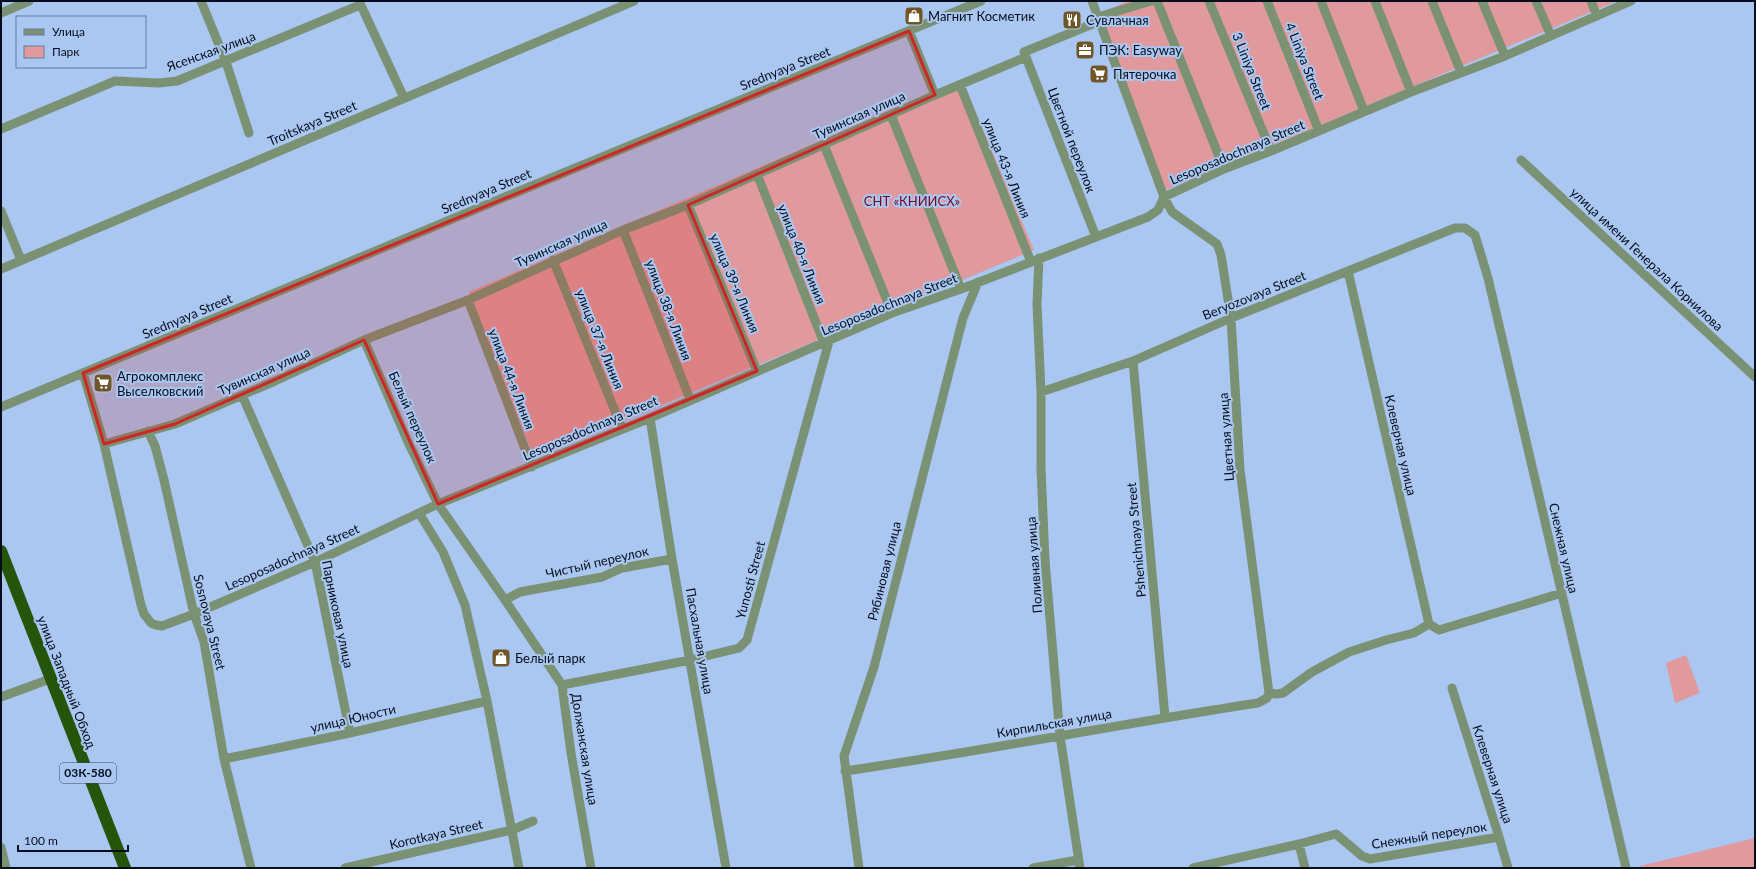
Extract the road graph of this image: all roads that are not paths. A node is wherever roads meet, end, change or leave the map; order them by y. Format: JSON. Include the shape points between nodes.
{"nodes":[{"id":1,"x":29,"y":1,"type":"edge"},
{"id":2,"x":201,"y":1,"type":"edge"},
{"id":3,"x":634,"y":1,"type":"edge"},
{"id":4,"x":981,"y":1,"type":"edge"},
{"id":5,"x":1092,"y":1,"type":"edge"},
{"id":6,"x":1151,"y":1,"type":"edge"},
{"id":7,"x":1157,"y":1,"type":"edge"},
{"id":8,"x":1209,"y":1,"type":"edge"},
{"id":9,"x":1267,"y":1,"type":"edge"},
{"id":10,"x":1321,"y":1,"type":"edge"},
{"id":11,"x":1375,"y":1,"type":"edge"},
{"id":12,"x":1432,"y":1,"type":"edge"},
{"id":13,"x":1482,"y":1,"type":"edge"},
{"id":14,"x":1536,"y":1,"type":"edge"},
{"id":15,"x":1591,"y":1,"type":"edge"},
{"id":16,"x":1631,"y":1,"type":"edge"},
{"id":17,"x":359,"y":3,"type":"edge"},
{"id":18,"x":1,"y":13,"type":"edge"},
{"id":19,"x":1597,"y":16,"type":"junction"},
{"id":20,"x":1099,"y":19,"type":"junction"},
{"id":21,"x":909,"y":31,"type":"junction"},
{"id":22,"x":1551,"y":36,"type":"junction"},
{"id":23,"x":1025,"y":54,"type":"junction"},
{"id":24,"x":1505,"y":56,"type":"junction"},
{"id":25,"x":226,"y":62,"type":"junction"},
{"id":26,"x":1461,"y":72,"type":"junction"},
{"id":27,"x":960,"y":85,"type":"junction"},
{"id":28,"x":1412,"y":92,"type":"junction"},
{"id":29,"x":935,"y":95,"type":"junction"},
{"id":30,"x":404,"y":98,"type":"junction"},
{"id":31,"x":1364,"y":111,"type":"junction"},
{"id":32,"x":890,"y":115,"type":"junction"},
{"id":33,"x":1,"y":128,"type":"edge"},
{"id":34,"x":1319,"y":131,"type":"junction"},
{"id":35,"x":249,"y":133,"type":"dead end"},
{"id":36,"x":824,"y":145,"type":"junction"},
{"id":37,"x":1271,"y":152,"type":"junction"},
{"id":38,"x":1521,"y":160,"type":"dead end"},
{"id":39,"x":1224,"y":169,"type":"junction"},
{"id":40,"x":757,"y":174,"type":"junction"},
{"id":41,"x":1164,"y":197,"type":"junction"},
{"id":42,"x":688,"y":205,"type":"junction"},
{"id":43,"x":1,"y":211,"type":"edge"},
{"id":44,"x":623,"y":230,"type":"junction"},
{"id":45,"x":1475,"y":235,"type":"joint"},
{"id":46,"x":1096,"y":237,"type":"junction"},
{"id":47,"x":22,"y":260,"type":"junction"},
{"id":48,"x":553,"y":260,"type":"junction"},
{"id":49,"x":1035,"y":260,"type":"junction"},
{"id":50,"x":1,"y":269,"type":"edge"},
{"id":51,"x":1348,"y":271,"type":"junction"},
{"id":52,"x":978,"y":282,"type":"junction"},
{"id":53,"x":961,"y":289,"type":"junction"},
{"id":54,"x":468,"y":300,"type":"junction"},
{"id":55,"x":892,"y":313,"type":"junction"},
{"id":56,"x":1231,"y":318,"type":"junction"},
{"id":57,"x":364,"y":340,"type":"junction"},
{"id":58,"x":826,"y":342,"type":"junction"},
{"id":59,"x":1134,"y":361,"type":"junction"},
{"id":60,"x":757,"y":371,"type":"junction"},
{"id":61,"x":83,"y":373,"type":"junction"},
{"id":62,"x":1755,"y":376,"type":"edge"},
{"id":63,"x":1041,"y":392,"type":"junction"},
{"id":64,"x":242,"y":395,"type":"junction"},
{"id":65,"x":690,"y":399,"type":"junction"},
{"id":66,"x":1,"y":407,"type":"edge"},
{"id":67,"x":650,"y":418,"type":"junction"},
{"id":68,"x":622,"y":428,"type":"junction"},
{"id":69,"x":148,"y":431,"type":"junction"},
{"id":70,"x":104,"y":444,"type":"junction"},
{"id":71,"x":532,"y":467,"type":"junction"},
{"id":72,"x":438,"y":504,"type":"junction"},
{"id":73,"x":419,"y":513,"type":"junction"},
{"id":74,"x":1,"y":551,"type":"edge"},
{"id":75,"x":672,"y":559,"type":"junction"},
{"id":76,"x":315,"y":562,"type":"junction"},
{"id":77,"x":1,"y":573,"type":"edge"},
{"id":78,"x":1562,"y":593,"type":"junction"},
{"id":79,"x":505,"y":600,"type":"junction"},
{"id":80,"x":194,"y":614,"type":"junction"},
{"id":81,"x":1429,"y":624,"type":"junction"},
{"id":82,"x":690,"y":660,"type":"junction"},
{"id":83,"x":47,"y":680,"type":"junction"},
{"id":84,"x":562,"y":685,"type":"junction"},
{"id":85,"x":1452,"y":688,"type":"dead end"},
{"id":86,"x":1268,"y":696,"type":"junction"},
{"id":87,"x":1,"y":697,"type":"edge"},
{"id":88,"x":487,"y":701,"type":"junction"},
{"id":89,"x":1165,"y":717,"type":"junction"},
{"id":90,"x":350,"y":733,"type":"junction"},
{"id":91,"x":1060,"y":736,"type":"junction"},
{"id":92,"x":224,"y":759,"type":"junction"},
{"id":93,"x":845,"y":771,"type":"junction"},
{"id":94,"x":533,"y":821,"type":"dead end"},
{"id":95,"x":512,"y":830,"type":"junction"},
{"id":96,"x":1499,"y":837,"type":"junction"},
{"id":97,"x":1300,"y":844,"type":"junction"},
{"id":98,"x":1,"y":847,"type":"edge"},
{"id":99,"x":1079,"y":864,"type":"edge"},
{"id":100,"x":6,"y":868,"type":"edge"},
{"id":101,"x":118,"y":868,"type":"edge"},
{"id":102,"x":125,"y":868,"type":"edge"},
{"id":103,"x":251,"y":868,"type":"edge"},
{"id":104,"x":345,"y":868,"type":"edge"},
{"id":105,"x":519,"y":868,"type":"edge"},
{"id":106,"x":591,"y":868,"type":"edge"},
{"id":107,"x":726,"y":868,"type":"edge"},
{"id":108,"x":859,"y":868,"type":"edge"},
{"id":109,"x":1033,"y":868,"type":"edge"},
{"id":110,"x":1193,"y":868,"type":"edge"},
{"id":111,"x":1305,"y":868,"type":"edge"},
{"id":112,"x":1508,"y":868,"type":"edge"},
{"id":113,"x":1626,"y":868,"type":"edge"}],
"edges":[{"from":1,"to":18,"type":"street"},
{"from":2,"to":25,"type":"street"},
{"from":3,"to":30,"type":"street","name":"Troitskaya Street"},
{"from":4,"to":21,"type":"street","name":"Srednyaya Street"},
{"from":5,"to":20,"type":"street","name":"Цветная улица"},
{"from":6,"to":20,"type":"street","name":"Тувинская улица"},
{"from":7,"to":39,"type":"street"},
{"from":8,"to":37,"type":"street","name":"3 Liniya Street"},
{"from":9,"to":34,"type":"street","name":"4 Liniya Street"},
{"from":10,"to":31,"type":"street"},
{"from":11,"to":28,"type":"street"},
{"from":12,"to":26,"type":"street"},
{"from":13,"to":24,"type":"street"},
{"from":14,"to":22,"type":"street"},
{"from":15,"to":19,"type":"street"},
{"from":16,"to":19,"type":"street","name":"Lesoposadochnaya Street"},
{"from":17,"to":25,"type":"street","name":"Ясенская улица"},
{"from":17,"to":30,"type":"street"},
{"from":19,"to":22,"type":"street","name":"Lesoposadochnaya Street"},
{"from":20,"to":23,"type":"street","name":"Тувинская улица"},
{"from":20,"to":41,"type":"street","name":"Цветная улица"},
{"from":21,"to":29,"type":"street"},
{"from":21,"to":61,"type":"street","name":"Srednyaya Street"},
{"from":22,"to":24,"type":"street","name":"Lesoposadochnaya Street"},
{"from":23,"to":27,"type":"street","name":"Тувинская улица"},
{"from":23,"to":46,"type":"street","name":"Цветной переулок"},
{"from":24,"to":26,"type":"street","name":"Lesoposadochnaya Street"},
{"from":25,"to":33,"type":"street","name":"Ясенская улица","via":[[177,81],[115,81]]},
{"from":25,"to":35,"type":"street"},
{"from":26,"to":28,"type":"street","name":"Lesoposadochnaya Street"},
{"from":27,"to":29,"type":"street","name":"Тувинская улица"},
{"from":27,"to":49,"type":"street","name":"улица 43-я Линия"},
{"from":28,"to":31,"type":"street","name":"Lesoposadochnaya Street"},
{"from":29,"to":32,"type":"street","name":"Тувинская улица"},
{"from":30,"to":47,"type":"street","name":"Troitskaya Street"},
{"from":31,"to":34,"type":"street","name":"Lesoposadochnaya Street"},
{"from":32,"to":36,"type":"street","name":"Тувинская улица"},
{"from":32,"to":53,"type":"street"},
{"from":34,"to":37,"type":"street","name":"Lesoposadochnaya Street"},
{"from":36,"to":40,"type":"street","name":"Тувинская улица"},
{"from":36,"to":55,"type":"street"},
{"from":37,"to":39,"type":"street","name":"Lesoposadochnaya Street"},
{"from":38,"to":62,"type":"street","name":"улица имени Генерала Корнилова"},
{"from":39,"to":41,"type":"street","name":"Lesoposadochnaya Street"},
{"from":40,"to":42,"type":"street","name":"Тувинская улица"},
{"from":40,"to":58,"type":"street","name":"улица 40-я Линия"},
{"from":41,"to":46,"type":"street","name":"Lesoposadochnaya Street","via":[[1158,210],[1148,217]]},
{"from":41,"to":56,"type":"street","name":"Цветная улица","via":[[1172,212],[1217,244],[1221,254]]},
{"from":42,"to":44,"type":"street","name":"Тувинская улица"},
{"from":42,"to":60,"type":"street","name":"улица 39-я Линия"},
{"from":43,"to":47,"type":"street"},
{"from":44,"to":48,"type":"street","name":"Тувинская улица"},
{"from":44,"to":65,"type":"street","name":"улица 38-я Линия"},
{"from":45,"to":51,"type":"street","name":"Beryozovaya Street","via":[[1466,228],[1455,228]]},
{"from":45,"to":78,"type":"street","name":"Снежная улица","via":[[1488,278]]},
{"from":46,"to":49,"type":"street","name":"Lesoposadochnaya Street"},
{"from":47,"to":50,"type":"street","name":"Troitskaya Street"},
{"from":48,"to":54,"type":"street","name":"Тувинская улица"},
{"from":48,"to":68,"type":"street","name":"улица 37-я Линия"},
{"from":49,"to":52,"type":"street","name":"Lesoposadochnaya Street"},
{"from":49,"to":63,"type":"street","name":"Поливная улица"},
{"from":51,"to":56,"type":"street","name":"Beryozovaya Street"},
{"from":51,"to":81,"type":"street","name":"Клеверная улица"},
{"from":52,"to":53,"type":"street","name":"Lesoposadochnaya Street"},
{"from":52,"to":93,"type":"street","name":"Рябиновая улица","via":[[956,343],[874,667],[844,756]]},
{"from":53,"to":55,"type":"street","name":"Lesoposadochnaya Street"},
{"from":54,"to":57,"type":"street","name":"Тувинская улица"},
{"from":54,"to":71,"type":"street","name":"улица 44-я Линия"},
{"from":55,"to":58,"type":"street","name":"Lesoposadochnaya Street"},
{"from":56,"to":59,"type":"street","name":"Beryozovaya Street"},
{"from":56,"to":86,"type":"street","name":"Цветная улица","via":[[1240,470]]},
{"from":57,"to":64,"type":"street","name":"Тувинская улица"},
{"from":57,"to":72,"type":"street","name":"Белый переулок"},
{"from":58,"to":60,"type":"street","name":"Lesoposadochnaya Street"},
{"from":58,"to":82,"type":"street","name":"Yunosti Street","via":[[747,640],[739,648]]},
{"from":59,"to":63,"type":"street","name":"Beryozovaya Street"},
{"from":59,"to":89,"type":"street","name":"Pshenichnaya Street"},
{"from":60,"to":65,"type":"street","name":"Lesoposadochnaya Street"},
{"from":61,"to":66,"type":"street","name":"Srednyaya Street"},
{"from":61,"to":70,"type":"street"},
{"from":63,"to":91,"type":"street","name":"Поливная улица","via":[[1045,560]]},
{"from":64,"to":69,"type":"street","name":"Тувинская улица","via":[[175,424]]},
{"from":64,"to":76,"type":"street","name":"Парниковая улица"},
{"from":65,"to":67,"type":"street","name":"Lesoposadochnaya Street"},
{"from":67,"to":68,"type":"street","name":"Lesoposadochnaya Street"},
{"from":67,"to":75,"type":"street","name":"Пасхальная улица"},
{"from":68,"to":71,"type":"street","name":"Lesoposadochnaya Street"},
{"from":69,"to":70,"type":"street","name":"Тувинская улица"},
{"from":69,"to":80,"type":"street","name":"Sosnovaya Street","via":[[164,480]]},
{"from":70,"to":80,"type":"street","name":"Lesoposadochnaya Street","via":[[144,614],[152,623],[162,626]]},
{"from":71,"to":72,"type":"street","name":"Lesoposadochnaya Street"},
{"from":72,"to":73,"type":"street","name":"Lesoposadochnaya Street"},
{"from":72,"to":79,"type":"street","name":"Должанская улица"},
{"from":73,"to":76,"type":"street","name":"Lesoposadochnaya Street"},
{"from":73,"to":88,"type":"street","via":[[443,552],[465,605]]},
{"from":74,"to":83,"type":"highway","name":"улица Западный Обход","number":"03К-580"},
{"from":75,"to":79,"type":"street","name":"Чистый переулок","via":[[622,568],[602,577],[520,592]]},
{"from":75,"to":82,"type":"street","name":"Пасхальная улица"},
{"from":76,"to":80,"type":"street","name":"Lesoposadochnaya Street"},
{"from":76,"to":90,"type":"street","name":"Парниковая улица"},
{"from":77,"to":83,"type":"highway","name":"улица Западный Обход","number":"03К-580"},
{"from":78,"to":81,"type":"street","via":[[1439,630]]},
{"from":78,"to":113,"type":"street","name":"Снежная улица"},
{"from":79,"to":84,"type":"street","name":"Должанская улица"},
{"from":80,"to":92,"type":"street","name":"Sosnovaya Street","via":[[204,642]]},
{"from":81,"to":86,"type":"street","name":"Кирпильская улица","via":[[1414,633],[1349,652],[1312,672],[1282,693]]},
{"from":82,"to":84,"type":"street","name":"Yunosti Street"},
{"from":82,"to":107,"type":"street","name":"Пасхальная улица"},
{"from":83,"to":87,"type":"street"},
{"from":83,"to":101,"type":"highway","name":"улица Западный Обход","number":"03К-580"},
{"from":83,"to":102,"type":"highway","name":"улица Западный Обход","number":"03К-580"},
{"from":84,"to":106,"type":"street","name":"Должанская улица"},
{"from":85,"to":96,"type":"street","name":"Клеверная улица"},
{"from":86,"to":89,"type":"street","name":"Кирпильская улица","via":[[1258,703]]},
{"from":88,"to":90,"type":"street","name":"улица Юности"},
{"from":88,"to":95,"type":"street"},
{"from":89,"to":91,"type":"street","name":"Кирпильская улица"},
{"from":90,"to":92,"type":"street","name":"улица Юности"},
{"from":91,"to":93,"type":"street","name":"Кирпильская улица"},
{"from":91,"to":99,"type":"street","name":"Поливная улица"},
{"from":92,"to":103,"type":"street","name":"Sosnovaya Street"},
{"from":93,"to":108,"type":"street","name":"Рябиновая улица"},
{"from":94,"to":95,"type":"street","name":"Korotkaya Street"},
{"from":95,"to":104,"type":"street","name":"Korotkaya Street"},
{"from":95,"to":105,"type":"street"},
{"from":96,"to":97,"type":"street","name":"Снежный переулок","via":[[1370,859],[1362,856],[1336,834]]},
{"from":96,"to":112,"type":"street","name":"Клеверная улица"},
{"from":97,"to":110,"type":"street"},
{"from":97,"to":111,"type":"street"},
{"from":98,"to":100,"type":"street"},
{"from":99,"to":109,"type":"street"}]}
